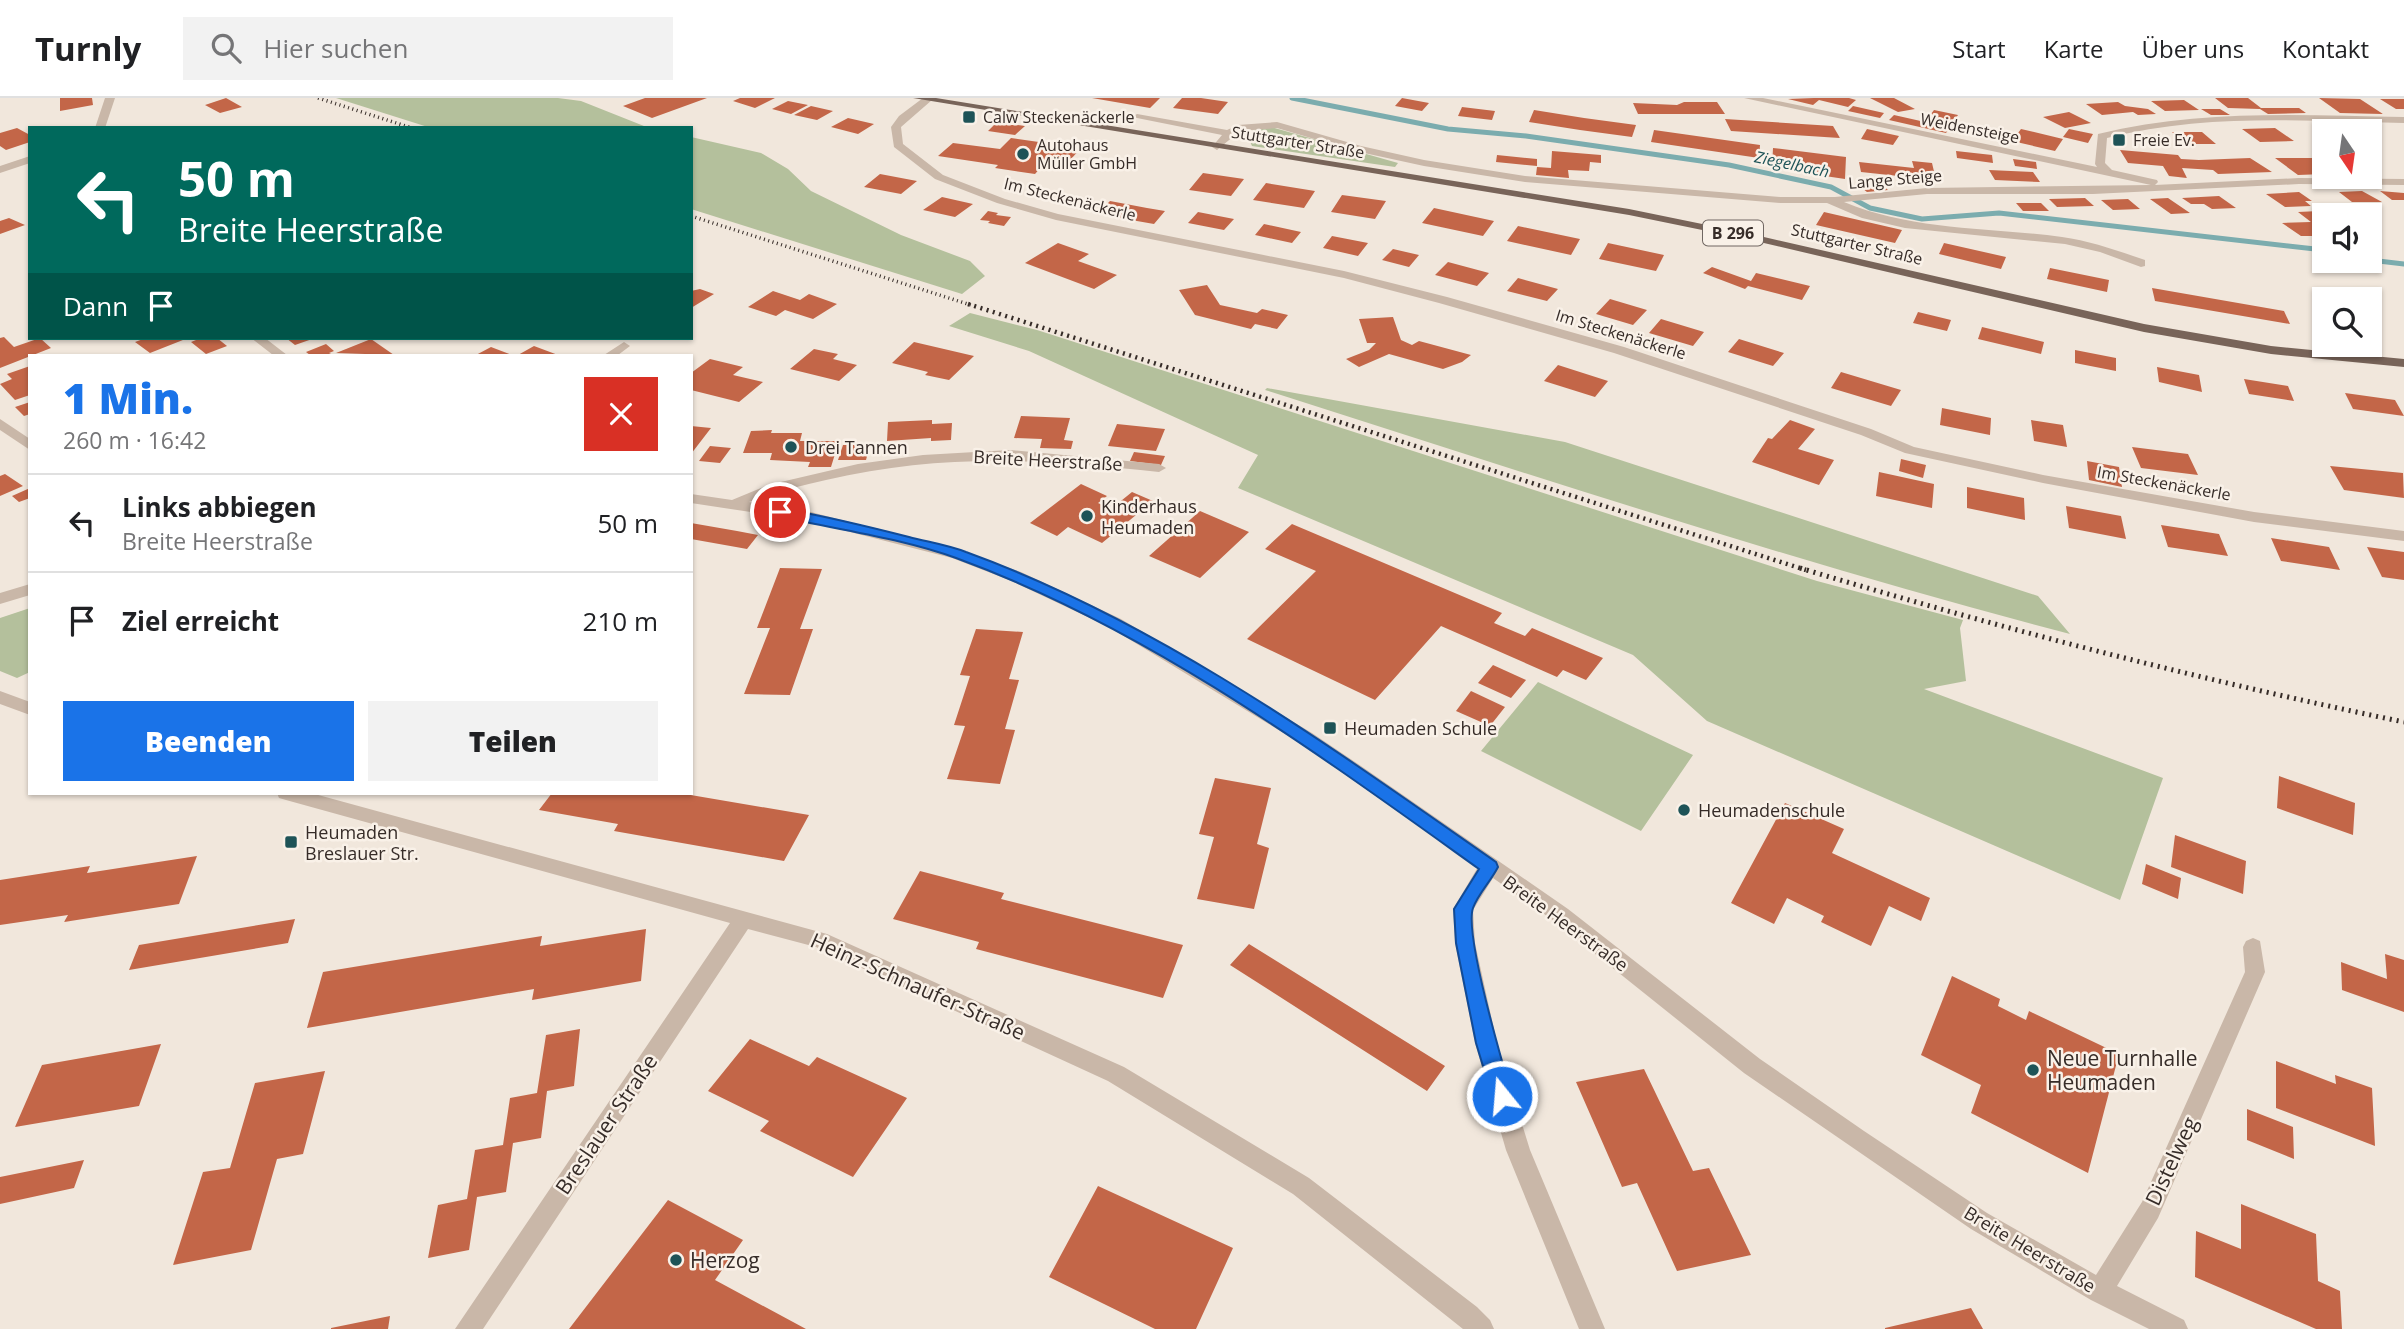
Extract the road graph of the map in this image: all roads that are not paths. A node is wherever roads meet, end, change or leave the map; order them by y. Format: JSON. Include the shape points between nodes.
{"nodes":[{"id":1,"x":110,"y":98,"type":"edge"},
{"id":2,"x":1749,"y":98,"type":"edge"},
{"id":3,"x":923,"y":99,"type":"edge"},
{"id":4,"x":1136,"y":117,"type":"dead end"},
{"id":5,"x":2404,"y":120,"type":"edge"},
{"id":6,"x":101,"y":126,"type":"edge"},
{"id":7,"x":1229,"y":133,"type":"junction"},
{"id":8,"x":1217,"y":148,"type":"junction"},
{"id":9,"x":28,"y":160,"type":"edge"},
{"id":10,"x":2,"y":168,"type":"edge"},
{"id":11,"x":2107,"y":171,"type":"junction"},
{"id":12,"x":2404,"y":183,"type":"edge"},
{"id":13,"x":2184,"y":188,"type":"junction"},
{"id":14,"x":1832,"y":200,"type":"junction"},
{"id":15,"x":2141,"y":263,"type":"dead end"},
{"id":16,"x":260,"y":340,"type":"edge"},
{"id":17,"x":624,"y":345,"type":"dead end"},
{"id":18,"x":280,"y":354,"type":"edge"},
{"id":19,"x":611,"y":354,"type":"edge"},
{"id":20,"x":2404,"y":363,"type":"edge"},
{"id":21,"x":0,"y":424,"type":"edge"},
{"id":22,"x":28,"y":445,"type":"edge"},
{"id":23,"x":1159,"y":468,"type":"dead end"},
{"id":24,"x":693,"y":498,"type":"edge"},
{"id":25,"x":735,"y":504,"type":"junction"},
{"id":26,"x":2404,"y":536,"type":"edge"},
{"id":27,"x":28,"y":590,"type":"edge"},
{"id":28,"x":0,"y":599,"type":"edge"},
{"id":29,"x":0,"y":697,"type":"edge"},
{"id":30,"x":28,"y":708,"type":"edge"},
{"id":31,"x":293,"y":795,"type":"edge"},
{"id":32,"x":1489,"y":867,"type":"junction"},
{"id":33,"x":743,"y":920,"type":"junction"},
{"id":34,"x":2253,"y":947,"type":"dead end"},
{"id":35,"x":2100,"y":1291,"type":"junction"},
{"id":36,"x":468,"y":1329,"type":"edge"},
{"id":37,"x":1481,"y":1329,"type":"edge"},
{"id":38,"x":1592,"y":1329,"type":"edge"},
{"id":39,"x":2175,"y":1329,"type":"edge"}],
"edges":[{"from":1,"to":6,"type":"street"},
{"from":2,"to":11,"type":"street","name":"Weidensteige"},
{"from":3,"to":8,"type":"main road","name":"Stuttgarter Straße","number":"B 296"},
{"from":3,"to":26,"type":"street","name":"Im Steckenäckerle","via":[[896,127],[898,145],[939,177],[1001,201],[1056,217],[1344,275],[1443,300],[1619,350],[1910,450],[2241,515]]},
{"from":4,"to":7,"type":"street","name":"Stuttgarter Straße"},
{"from":5,"to":11,"type":"street","via":[[2222,120],[2127,128],[2102,136],[2100,164]]},
{"from":7,"to":8,"type":"street","name":"Stuttgarter Straße"},
{"from":7,"to":14,"type":"street","name":"Lange Steige","via":[[1278,125],[1424,163],[1573,185]]},
{"from":8,"to":20,"type":"main road","name":"Stuttgarter Straße","number":"B 296","via":[[1641,215],[2170,333],[2272,350]]},
{"from":9,"to":10,"type":"street"},
{"from":11,"to":13,"type":"street","name":"Weidensteige"},
{"from":12,"to":13,"type":"street","name":"Lange Steige","via":[[2299,181]]},
{"from":13,"to":14,"type":"street","name":"Lange Steige","via":[[1927,191]]},
{"from":14,"to":15,"type":"street","name":"Stuttgarter Straße","via":[[1850,211],[1916,228],[2071,243],[2106,249]]},
{"from":16,"to":18,"type":"street"},
{"from":17,"to":19,"type":"street"},
{"from":21,"to":22,"type":"street"},
{"from":23,"to":25,"type":"street","name":"Breite Heerstraße","via":[[1072,458],[990,455],[914,459],[832,474],[753,494]]},
{"from":24,"to":25,"type":"street","name":"Breite Heerstraße"},
{"from":25,"to":32,"type":"street","name":"Breite Heerstraße","via":[[834,522],[957,554],[1115,623],[1306,738]]},
{"from":27,"to":28,"type":"street"},
{"from":29,"to":30,"type":"street"},
{"from":31,"to":33,"type":"street","name":"Heinz-Schnaufer-Straße"},
{"from":32,"to":35,"type":"street","name":"Breite Heerstraße","via":[[1561,915],[1752,1066],[1856,1139],[1979,1221]]},
{"from":32,"to":38,"type":"street","via":[[1463,909],[1465,943],[1486,1043],[1518,1150]]},
{"from":33,"to":36,"type":"street","name":"Breslauer Straße"},
{"from":33,"to":37,"type":"street","name":"Heinz-Schnaufer-Straße","via":[[820,940],[1116,1074],[1301,1186]]},
{"from":34,"to":35,"type":"street","name":"Distelweg","via":[[2255,972],[2189,1124],[2150,1210]]},
{"from":35,"to":39,"type":"street","name":"Breite Heerstraße"}]}
